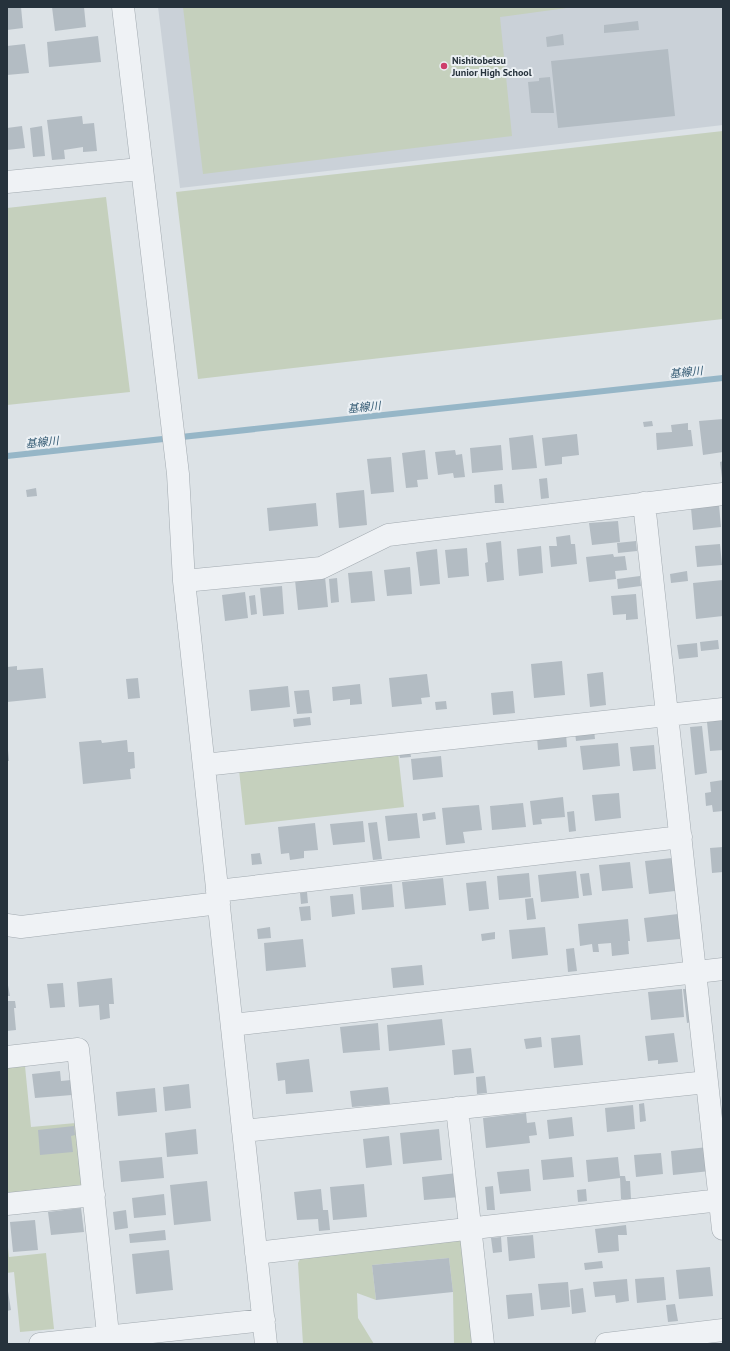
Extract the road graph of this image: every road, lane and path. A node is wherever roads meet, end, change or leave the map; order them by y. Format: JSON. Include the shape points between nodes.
{"nodes":[{"id":1,"x":122,"y":7,"type":"edge"},
{"id":2,"x":140,"y":169,"type":"junction"},
{"id":3,"x":7,"y":182,"type":"edge"},
{"id":4,"x":723,"y":494,"type":"edge"},
{"id":5,"x":644,"y":503,"type":"junction"},
{"id":6,"x":184,"y":581,"type":"junction"},
{"id":7,"x":723,"y":709,"type":"edge"},
{"id":8,"x":667,"y":715,"type":"junction"},
{"id":9,"x":204,"y":766,"type":"junction"},
{"id":10,"x":681,"y":837,"type":"junction"},
{"id":11,"x":218,"y":897,"type":"junction"},
{"id":12,"x":7,"y":925,"type":"edge"},
{"id":13,"x":723,"y":969,"type":"edge"},
{"id":14,"x":695,"y":972,"type":"junction"},
{"id":15,"x":232,"y":1025,"type":"junction"},
{"id":16,"x":7,"y":1057,"type":"edge"},
{"id":17,"x":707,"y":1082,"type":"junction"},
{"id":18,"x":457,"y":1108,"type":"junction"},
{"id":19,"x":243,"y":1131,"type":"junction"},
{"id":20,"x":94,"y":1195,"type":"junction"},
{"id":21,"x":720,"y":1200,"type":"junction"},
{"id":22,"x":7,"y":1204,"type":"edge"},
{"id":23,"x":470,"y":1229,"type":"junction"},
{"id":24,"x":723,"y":1229,"type":"edge"},
{"id":25,"x":256,"y":1253,"type":"junction"},
{"id":26,"x":264,"y":1320,"type":"junction"},
{"id":27,"x":723,"y":1330,"type":"edge"},
{"id":28,"x":109,"y":1340,"type":"edge"},
{"id":29,"x":40,"y":1344,"type":"edge"},
{"id":30,"x":266,"y":1344,"type":"edge"},
{"id":31,"x":483,"y":1344,"type":"edge"},
{"id":32,"x":606,"y":1344,"type":"edge"}],
"edges":[{"from":1,"to":2,"type":"street"},
{"from":2,"to":3,"type":"street"},
{"from":2,"to":6,"type":"street","via":[[178,474]]},
{"from":4,"to":5,"type":"street"},
{"from":5,"to":6,"type":"street","via":[[388,535],[321,568]]},
{"from":5,"to":8,"type":"street"},
{"from":6,"to":9,"type":"street"},
{"from":7,"to":8,"type":"street"},
{"from":8,"to":9,"type":"street"},
{"from":8,"to":10,"type":"street"},
{"from":9,"to":11,"type":"street"},
{"from":10,"to":11,"type":"street"},
{"from":10,"to":14,"type":"street"},
{"from":11,"to":12,"type":"street","via":[[21,927]]},
{"from":11,"to":15,"type":"street"},
{"from":13,"to":14,"type":"street"},
{"from":14,"to":15,"type":"street"},
{"from":14,"to":17,"type":"street"},
{"from":15,"to":19,"type":"street"},
{"from":16,"to":20,"type":"street","via":[[78,1049]]},
{"from":17,"to":18,"type":"street"},
{"from":17,"to":21,"type":"street"},
{"from":18,"to":19,"type":"street"},
{"from":18,"to":23,"type":"street"},
{"from":19,"to":25,"type":"street"},
{"from":20,"to":22,"type":"street"},
{"from":20,"to":28,"type":"street"},
{"from":21,"to":23,"type":"street"},
{"from":21,"to":24,"type":"street"},
{"from":23,"to":25,"type":"street"},
{"from":23,"to":31,"type":"street"},
{"from":25,"to":26,"type":"street"},
{"from":26,"to":28,"type":"street"},
{"from":26,"to":30,"type":"street"},
{"from":27,"to":32,"type":"street"},
{"from":28,"to":29,"type":"street"}]}
